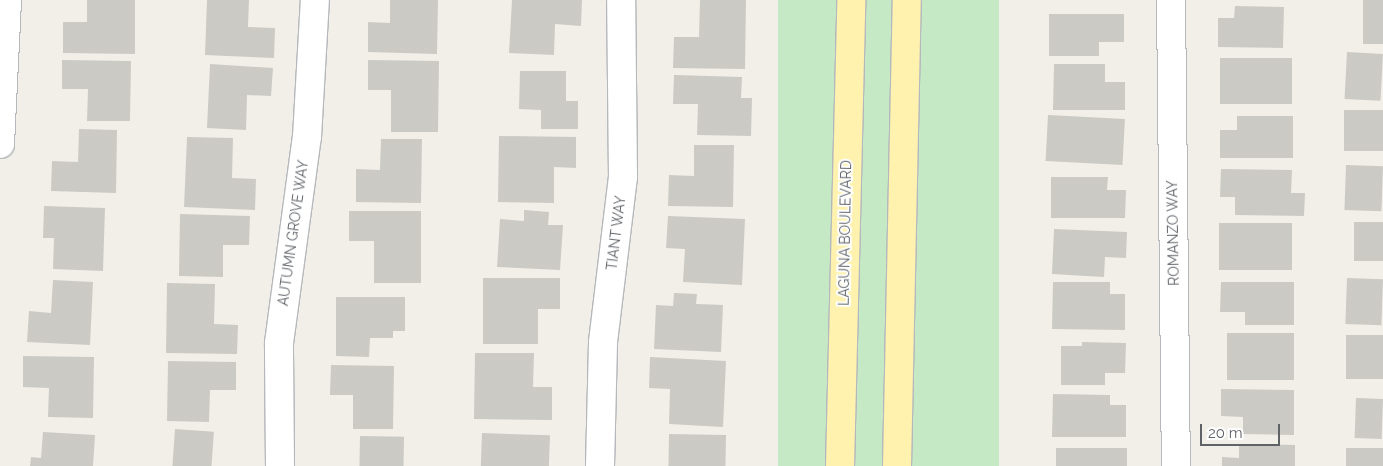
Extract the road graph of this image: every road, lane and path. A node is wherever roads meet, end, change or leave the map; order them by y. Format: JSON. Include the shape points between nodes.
{"nodes":[{"id":1,"x":7,"y":0,"type":"edge"},
{"id":2,"x":315,"y":0,"type":"edge"},
{"id":3,"x":621,"y":0,"type":"edge"},
{"id":4,"x":851,"y":0,"type":"edge"},
{"id":5,"x":908,"y":0,"type":"edge"},
{"id":6,"x":1171,"y":0,"type":"edge"},
{"id":7,"x":0,"y":144,"type":"edge"},
{"id":8,"x":280,"y":466,"type":"edge"},
{"id":9,"x":600,"y":466,"type":"edge"},
{"id":10,"x":840,"y":466,"type":"edge"},
{"id":11,"x":898,"y":466,"type":"edge"},
{"id":12,"x":1176,"y":466,"type":"edge"}],
"edges":[{"from":1,"to":7,"type":"street"},
{"from":2,"to":8,"type":"street","name":"AUTUMN GROVE WAY","via":[[307,137],[279,343]]},
{"from":3,"to":9,"type":"street","name":"TIANT WAY","via":[[623,177],[603,352]]},
{"from":4,"to":10,"type":"main road","name":"LAGUNA BOULEVARD"},
{"from":5,"to":11,"type":"main road"},
{"from":6,"to":12,"type":"street","name":"ROMANZO WAY"}]}
